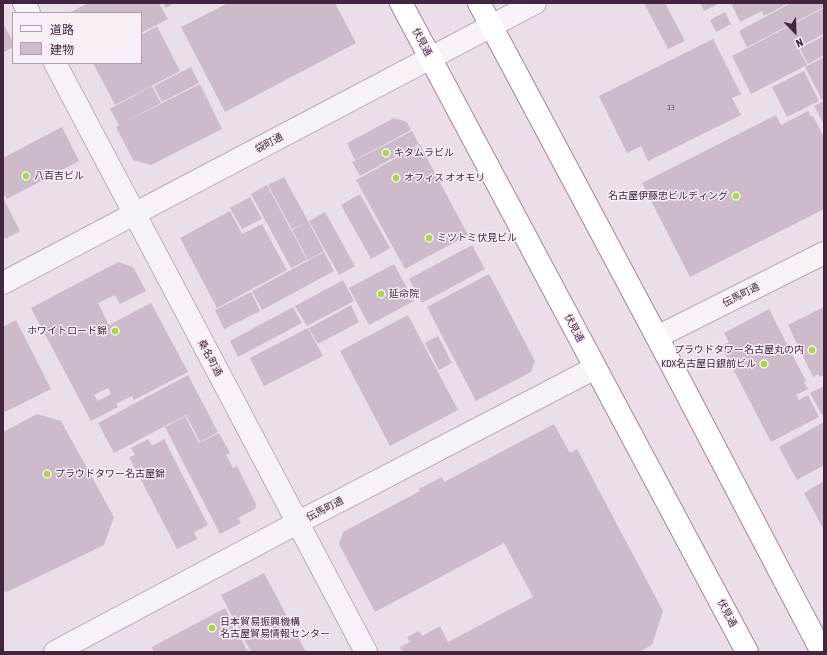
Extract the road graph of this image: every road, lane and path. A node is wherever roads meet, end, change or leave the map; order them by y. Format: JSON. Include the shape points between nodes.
{"nodes":[{"id":1,"x":24,"y":3,"type":"edge"},
{"id":2,"x":401,"y":3,"type":"edge"},
{"id":3,"x":479,"y":3,"type":"edge"},
{"id":4,"x":535,"y":3,"type":"edge"},
{"id":5,"x":28,"y":12,"type":"edge"},
{"id":6,"x":491,"y":26,"type":"junction"},
{"id":7,"x":431,"y":58,"type":"junction"},
{"id":8,"x":56,"y":64,"type":"edge"},
{"id":9,"x":133,"y":214,"type":"junction"},
{"id":10,"x":824,"y":253,"type":"edge"},
{"id":11,"x":3,"y":283,"type":"edge"},
{"id":12,"x":657,"y":337,"type":"junction"},
{"id":13,"x":595,"y":368,"type":"junction"},
{"id":14,"x":297,"y":523,"type":"junction"},
{"id":15,"x":813,"y":649,"type":"edge"},
{"id":16,"x":55,"y":652,"type":"edge"},
{"id":17,"x":366,"y":652,"type":"edge"},
{"id":18,"x":748,"y":652,"type":"edge"}],
"edges":[{"from":1,"to":5,"type":"street"},
{"from":2,"to":7,"type":"highway","name":"伏見通"},
{"from":3,"to":6,"type":"highway"},
{"from":4,"to":6,"type":"street","name":"袋町通"},
{"from":6,"to":7,"type":"street","name":"袋町通"},
{"from":6,"to":12,"type":"highway"},
{"from":7,"to":9,"type":"street","name":"袋町通"},
{"from":7,"to":13,"type":"highway","name":"伏見通"},
{"from":8,"to":9,"type":"street","name":"桑名町通"},
{"from":9,"to":11,"type":"street","name":"袋町通"},
{"from":9,"to":14,"type":"street","name":"桑名町通"},
{"from":10,"to":12,"type":"street","name":"伝馬町通"},
{"from":12,"to":15,"type":"highway"},
{"from":13,"to":14,"type":"street","name":"伝馬町通"},
{"from":13,"to":18,"type":"highway","name":"伏見通"},
{"from":14,"to":16,"type":"street","name":"伝馬町通"},
{"from":14,"to":17,"type":"street","name":"桑名町通"}]}
